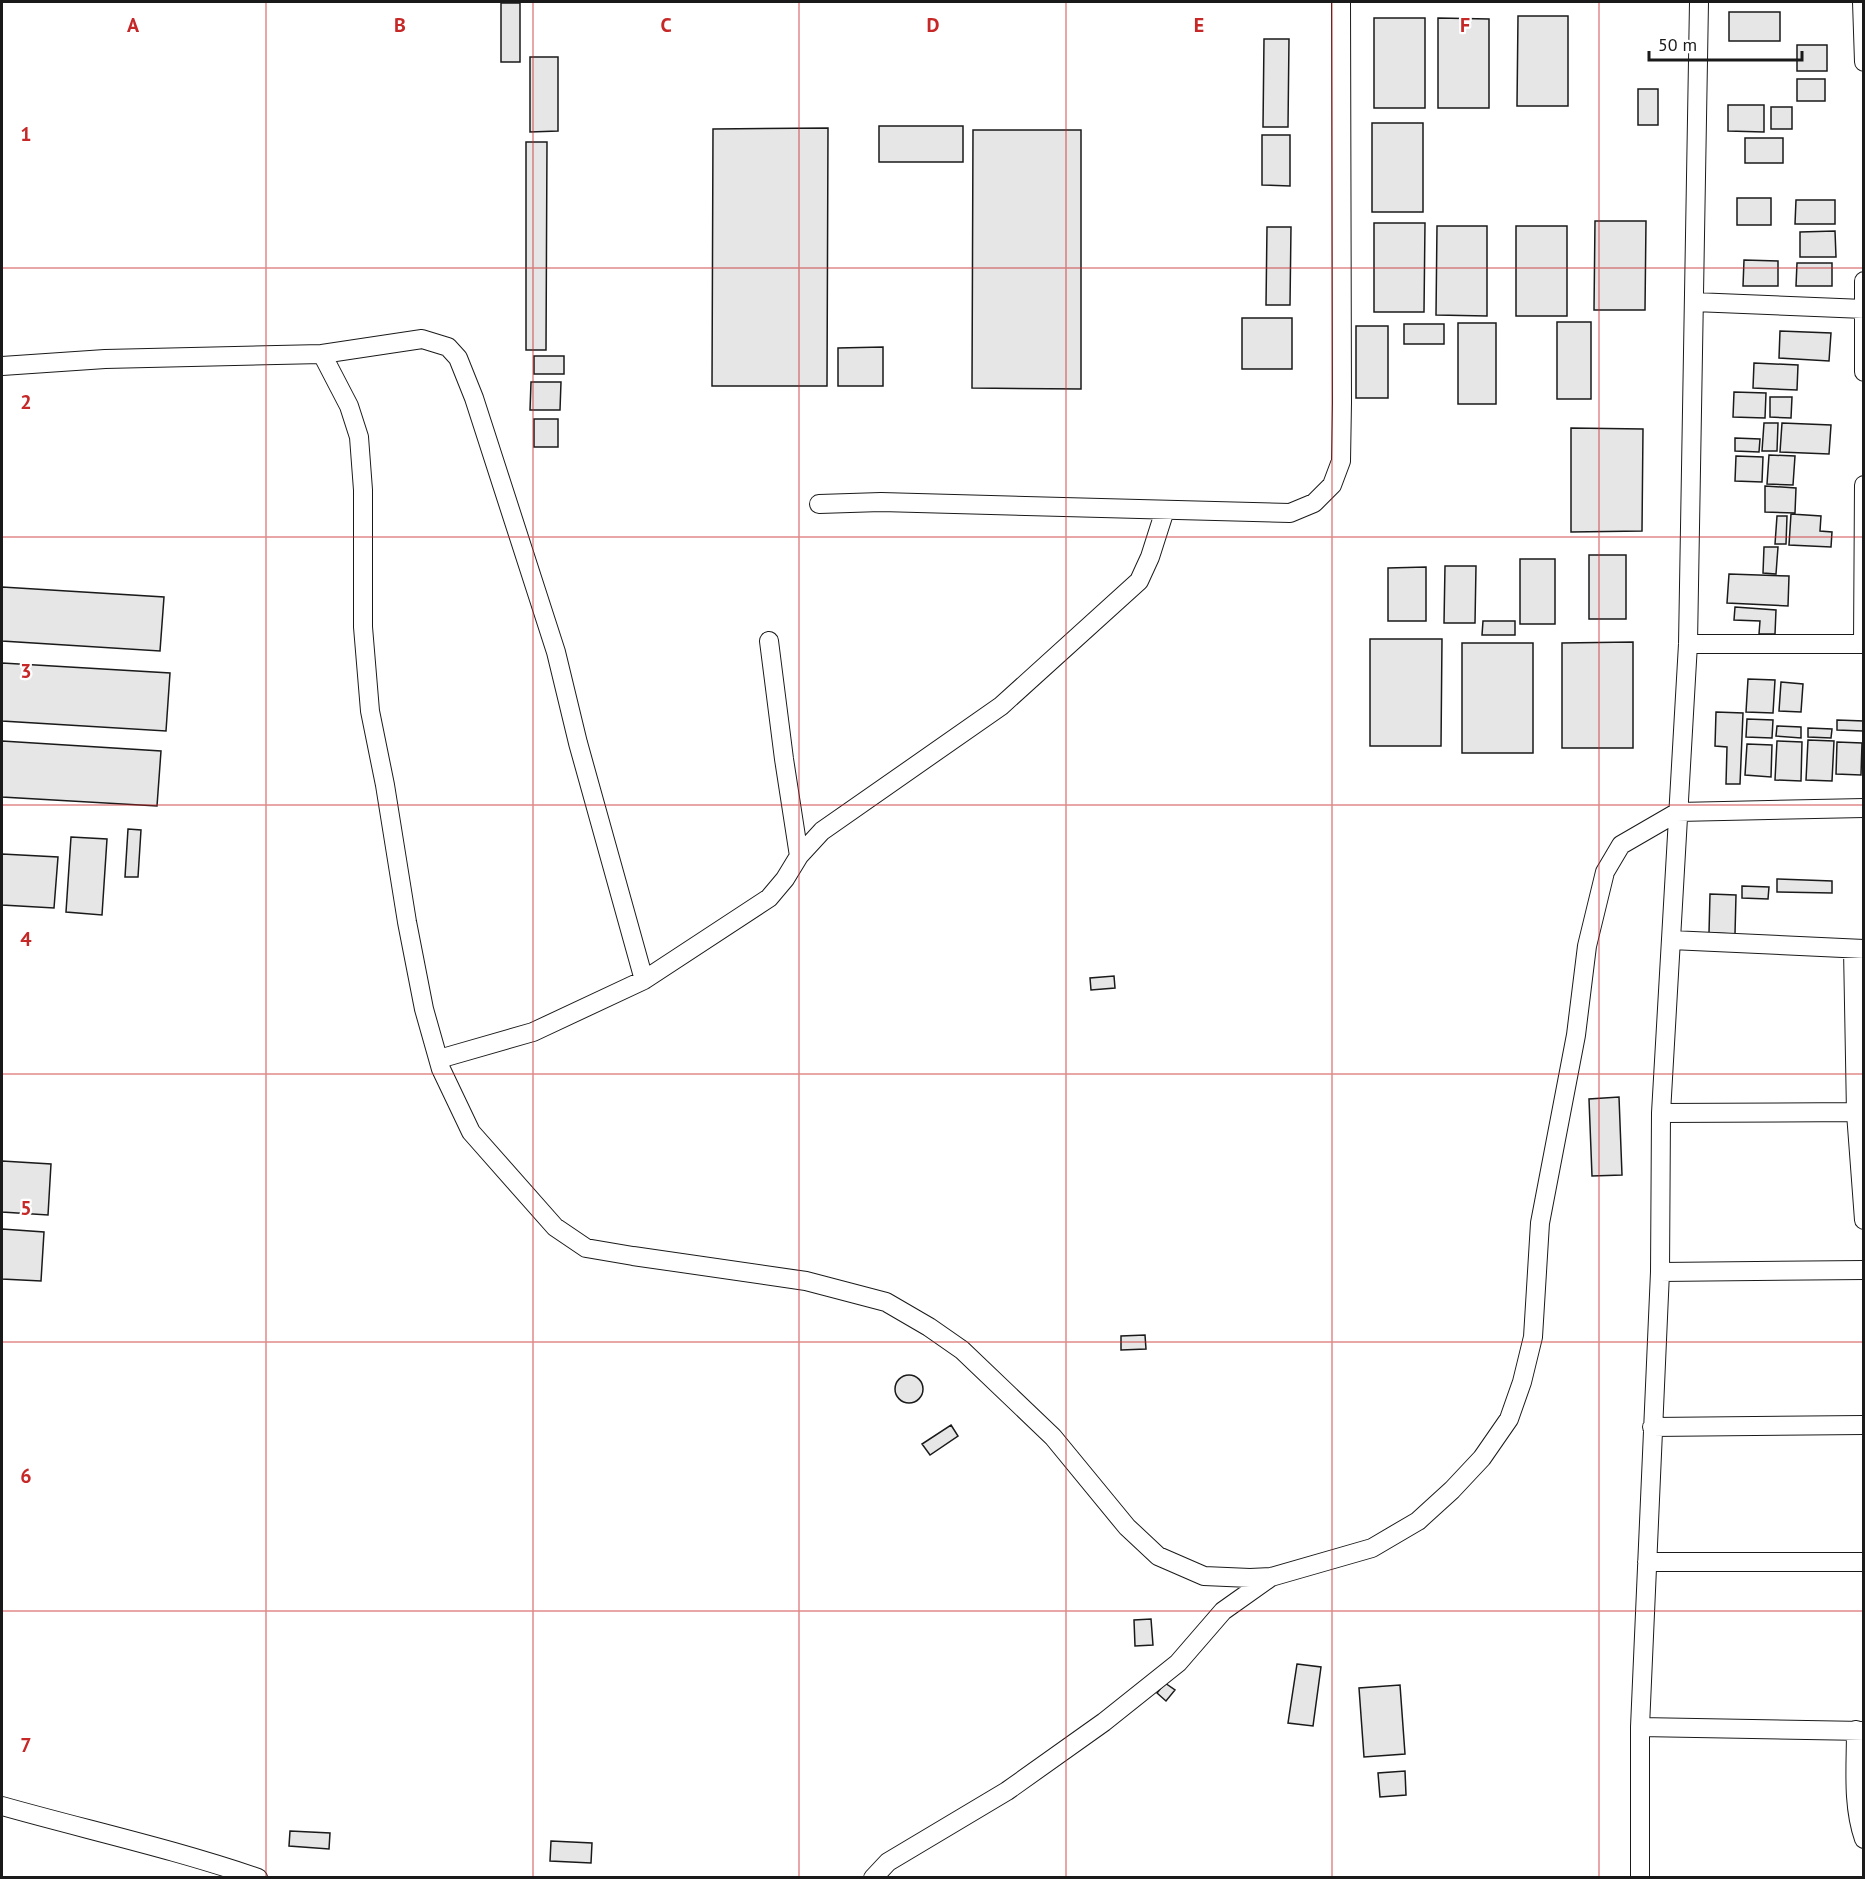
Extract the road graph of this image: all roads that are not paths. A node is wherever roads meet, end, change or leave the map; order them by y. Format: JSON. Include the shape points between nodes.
{"nodes":[{"id":1,"x":1341,"y":2,"type":"edge"},
{"id":2,"x":1699,"y":2,"type":"edge"},
{"id":3,"x":1862,"y":2,"type":"edge"},
{"id":4,"x":1863,"y":62,"type":"edge"},
{"id":5,"x":1863,"y":280,"type":"edge"},
{"id":6,"x":1694,"y":302,"type":"junction"},
{"id":7,"x":1863,"y":309,"type":"edge"},
{"id":8,"x":322,"y":354,"type":"junction"},
{"id":9,"x":2,"y":366,"type":"edge"},
{"id":10,"x":1863,"y":372,"type":"edge"},
{"id":11,"x":1863,"y":485,"type":"edge"},
{"id":12,"x":819,"y":504,"type":"dead end"},
{"id":13,"x":1165,"y":510,"type":"junction"},
{"id":14,"x":769,"y":642,"type":"dead end"},
{"id":15,"x":1688,"y":644,"type":"junction"},
{"id":16,"x":1863,"y":644,"type":"edge"},
{"id":17,"x":1863,"y":808,"type":"edge"},
{"id":18,"x":1678,"y":812,"type":"junction"},
{"id":19,"x":799,"y":856,"type":"junction"},
{"id":20,"x":1671,"y":940,"type":"junction"},
{"id":21,"x":1858,"y":949,"type":"edge"},
{"id":22,"x":644,"y":980,"type":"junction"},
{"id":23,"x":439,"y":1059,"type":"junction"},
{"id":24,"x":1661,"y":1113,"type":"junction"},
{"id":25,"x":1860,"y":1113,"type":"edge"},
{"id":26,"x":1863,"y":1220,"type":"edge"},
{"id":27,"x":1863,"y":1270,"type":"edge"},
{"id":28,"x":1660,"y":1272,"type":"junction"},
{"id":29,"x":1863,"y":1425,"type":"edge"},
{"id":30,"x":1652,"y":1427,"type":"junction"},
{"id":31,"x":1647,"y":1562,"type":"junction"},
{"id":32,"x":1863,"y":1562,"type":"edge"},
{"id":33,"x":1270,"y":1577,"type":"junction"},
{"id":34,"x":1640,"y":1727,"type":"junction"},
{"id":35,"x":1860,"y":1730,"type":"edge"},
{"id":36,"x":2,"y":1806,"type":"edge"},
{"id":37,"x":1863,"y":1839,"type":"edge"},
{"id":38,"x":205,"y":1860,"type":"junction"},
{"id":39,"x":214,"y":1878,"type":"edge"},
{"id":40,"x":258,"y":1878,"type":"edge"},
{"id":41,"x":873,"y":1878,"type":"edge"},
{"id":42,"x":1640,"y":1878,"type":"edge"}],
"edges":[{"from":1,"to":13,"type":"street","via":[[1341,461],[1332,485],[1314,503],[1290,513]]},
{"from":2,"to":6,"type":"street"},
{"from":3,"to":4,"type":"street"},
{"from":5,"to":7,"type":"street"},
{"from":6,"to":7,"type":"street"},
{"from":6,"to":15,"type":"street"},
{"from":7,"to":10,"type":"street"},
{"from":8,"to":9,"type":"street","via":[[105,359]]},
{"from":8,"to":22,"type":"street","via":[[422,339],[448,347],[458,358],[556,652]]},
{"from":8,"to":23,"type":"street","via":[[349,406],[359,437],[363,627],[370,711],[424,1009]]},
{"from":11,"to":16,"type":"street"},
{"from":12,"to":13,"type":"street","via":[[881,502]]},
{"from":13,"to":19,"type":"street","via":[[1139,581],[1001,706],[822,831]]},
{"from":14,"to":19,"type":"street"},
{"from":15,"to":16,"type":"street"},
{"from":15,"to":18,"type":"street"},
{"from":17,"to":18,"type":"street"},
{"from":18,"to":20,"type":"street"},
{"from":18,"to":33,"type":"street","via":[[1621,845],[1605,872],[1587,946],[1576,1035],[1540,1223],[1533,1337],[1509,1419],[1482,1458],[1418,1521],[1372,1548]]},
{"from":19,"to":22,"type":"street","via":[[769,898]]},
{"from":20,"to":21,"type":"street"},
{"from":20,"to":24,"type":"street"},
{"from":21,"to":25,"type":"street"},
{"from":22,"to":23,"type":"street","via":[[533,1032]]},
{"from":23,"to":33,"type":"street","via":[[471,1132],[555,1227],[586,1248],[806,1281],[886,1302],[962,1350],[1053,1437],[1127,1527],[1158,1556],[1204,1576]]},
{"from":24,"to":25,"type":"street"},
{"from":24,"to":28,"type":"street"},
{"from":25,"to":26,"type":"street"},
{"from":27,"to":28,"type":"street"},
{"from":28,"to":30,"type":"street"},
{"from":29,"to":30,"type":"street"},
{"from":30,"to":31,"type":"street"},
{"from":31,"to":32,"type":"street"},
{"from":31,"to":34,"type":"street"},
{"from":33,"to":41,"type":"street","via":[[1223,1611],[1178,1663],[1104,1722],[1007,1791],[888,1862]]},
{"from":34,"to":35,"type":"street"},
{"from":34,"to":42,"type":"street"},
{"from":35,"to":37,"type":"street","via":[[1856,1795]]},
{"from":36,"to":38,"type":"street"},
{"from":38,"to":39,"type":"street"},
{"from":38,"to":40,"type":"street"}]}
